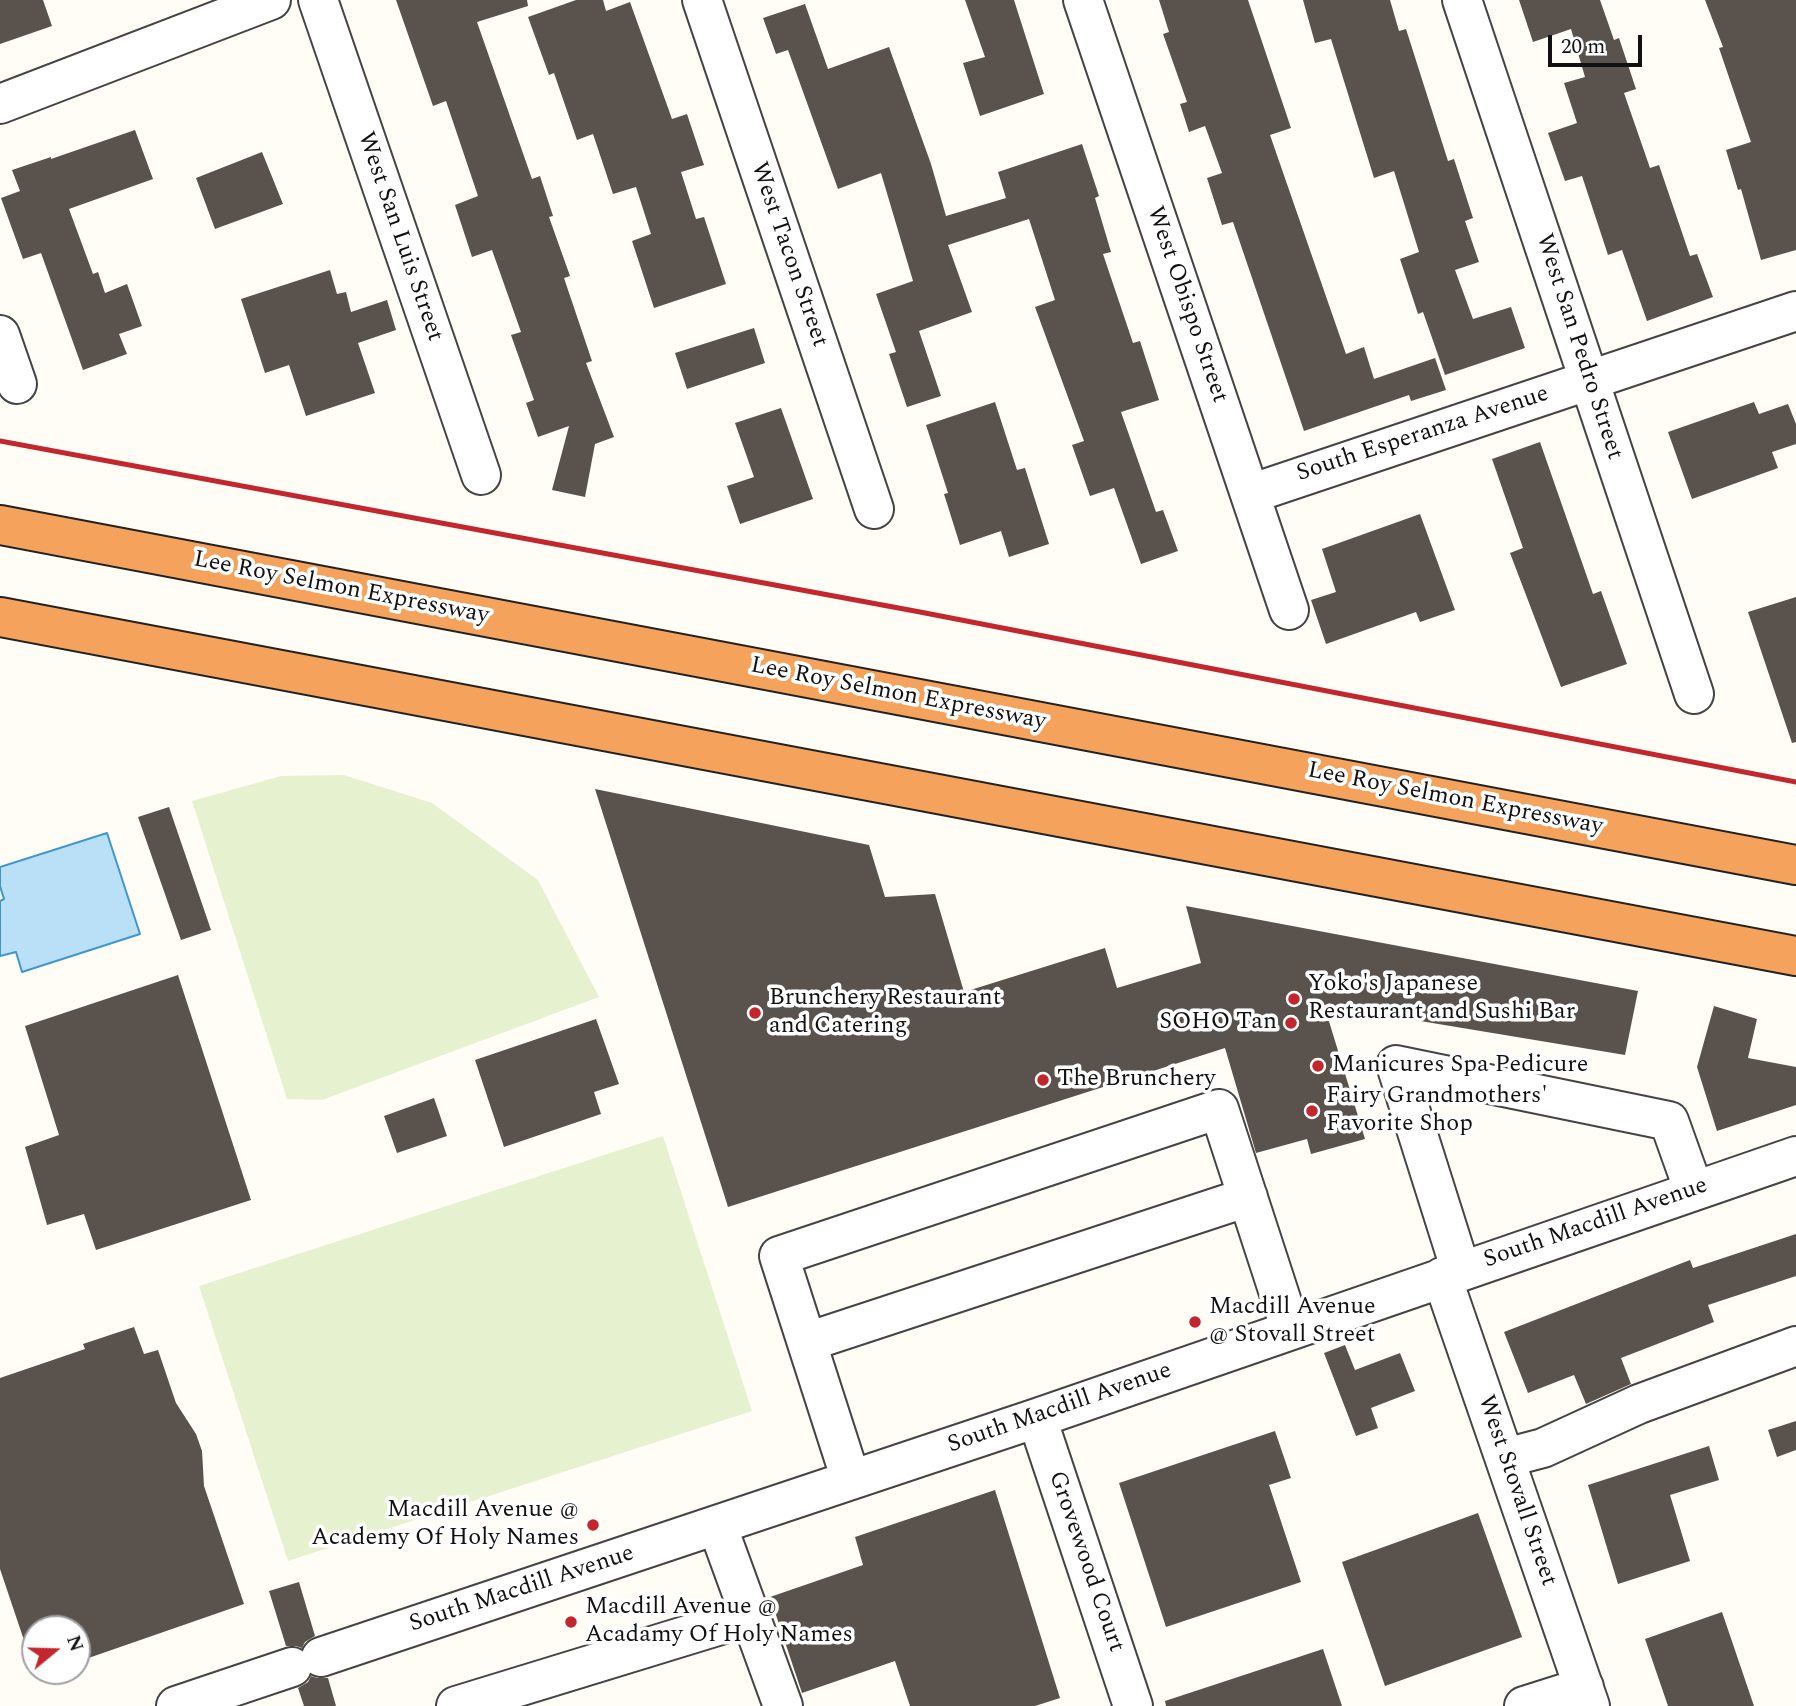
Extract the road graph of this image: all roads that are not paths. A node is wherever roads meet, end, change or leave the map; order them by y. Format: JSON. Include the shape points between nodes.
{"nodes":[{"id":1,"x":271,"y":0,"type":"edge"},
{"id":2,"x":318,"y":0,"type":"edge"},
{"id":3,"x":702,"y":0,"type":"edge"},
{"id":4,"x":1083,"y":0,"type":"edge"},
{"id":5,"x":1462,"y":0,"type":"edge"},
{"id":6,"x":0,"y":104,"type":"edge"},
{"id":7,"x":1796,"y":311,"type":"edge"},
{"id":8,"x":0,"y":335,"type":"edge"},
{"id":9,"x":1589,"y":380,"type":"junction"},
{"id":10,"x":17,"y":384,"type":"dead end"},
{"id":11,"x":481,"y":475,"type":"dead end"},
{"id":12,"x":1250,"y":494,"type":"junction"},
{"id":13,"x":874,"y":509,"type":"dead end"},
{"id":14,"x":0,"y":524,"type":"edge"},
{"id":15,"x":1289,"y":610,"type":"dead end"},
{"id":16,"x":0,"y":617,"type":"edge"},
{"id":17,"x":1694,"y":694,"type":"dead end"},
{"id":18,"x":1796,"y":865,"type":"edge"},
{"id":19,"x":1796,"y":956,"type":"edge"},
{"id":20,"x":1796,"y":1156,"type":"edge"},
{"id":21,"x":1694,"y":1191,"type":"junction"},
{"id":22,"x":1248,"y":1197,"type":"junction"},
{"id":23,"x":1452,"y":1274,"type":"junction"},
{"id":24,"x":1291,"y":1330,"type":"junction"},
{"id":25,"x":807,"y":1342,"type":"junction"},
{"id":26,"x":1796,"y":1346,"type":"edge"},
{"id":27,"x":1037,"y":1418,"type":"junction"},
{"id":28,"x":1505,"y":1458,"type":"junction"},
{"id":29,"x":851,"y":1480,"type":"junction"},
{"id":30,"x":717,"y":1525,"type":"junction"},
{"id":31,"x":750,"y":1616,"type":"junction"},
{"id":32,"x":1587,"y":1696,"type":"edge"},
{"id":33,"x":189,"y":1704,"type":"edge"},
{"id":34,"x":456,"y":1706,"type":"edge"},
{"id":35,"x":783,"y":1706,"type":"edge"},
{"id":36,"x":1133,"y":1706,"type":"edge"},
{"id":37,"x":1524,"y":1706,"type":"edge"}],
"edges":[{"from":1,"to":6,"type":"street"},
{"from":2,"to":11,"type":"street","name":"West San Luis Street"},
{"from":3,"to":13,"type":"street","name":"West Tacon Street"},
{"from":4,"to":12,"type":"street","name":"West Obispo Street"},
{"from":5,"to":9,"type":"street","name":"West San Pedro Street"},
{"from":7,"to":9,"type":"street","name":"South Esperanza Avenue"},
{"from":8,"to":10,"type":"street"},
{"from":9,"to":12,"type":"street","name":"South Esperanza Avenue"},
{"from":9,"to":17,"type":"street","name":"West San Pedro Street"},
{"from":12,"to":15,"type":"street","name":"West Obispo Street"},
{"from":14,"to":18,"type":"highway","name":"Lee Roy Selmon Expressway"},
{"from":16,"to":19,"type":"highway"},
{"from":20,"to":21,"type":"street","name":"South Macdill Avenue"},
{"from":21,"to":23,"type":"street","name":"South Macdill Avenue"},
{"from":21,"to":23,"type":"street","name":"West Stovall Street","via":[[1669,1121],[1396,1065]]},
{"from":22,"to":24,"type":"street"},
{"from":22,"to":25,"type":"street"},
{"from":22,"to":25,"type":"street","via":[[1219,1109],[779,1256]]},
{"from":23,"to":24,"type":"street","name":"South Macdill Avenue"},
{"from":23,"to":28,"type":"street","name":"West Stovall Street"},
{"from":24,"to":27,"type":"street","name":"South Macdill Avenue"},
{"from":25,"to":29,"type":"street"},
{"from":26,"to":28,"type":"street","via":[[1639,1404],[1543,1448]]},
{"from":27,"to":29,"type":"street","name":"South Macdill Avenue"},
{"from":27,"to":36,"type":"street","name":"Grovewood Court"},
{"from":28,"to":32,"type":"street","name":"West Stovall Street"},
{"from":29,"to":30,"type":"street","name":"South Macdill Avenue"},
{"from":30,"to":31,"type":"street"},
{"from":30,"to":33,"type":"street","name":"South Macdill Avenue"},
{"from":31,"to":34,"type":"street"},
{"from":31,"to":35,"type":"street"},
{"from":32,"to":37,"type":"street"}]}
